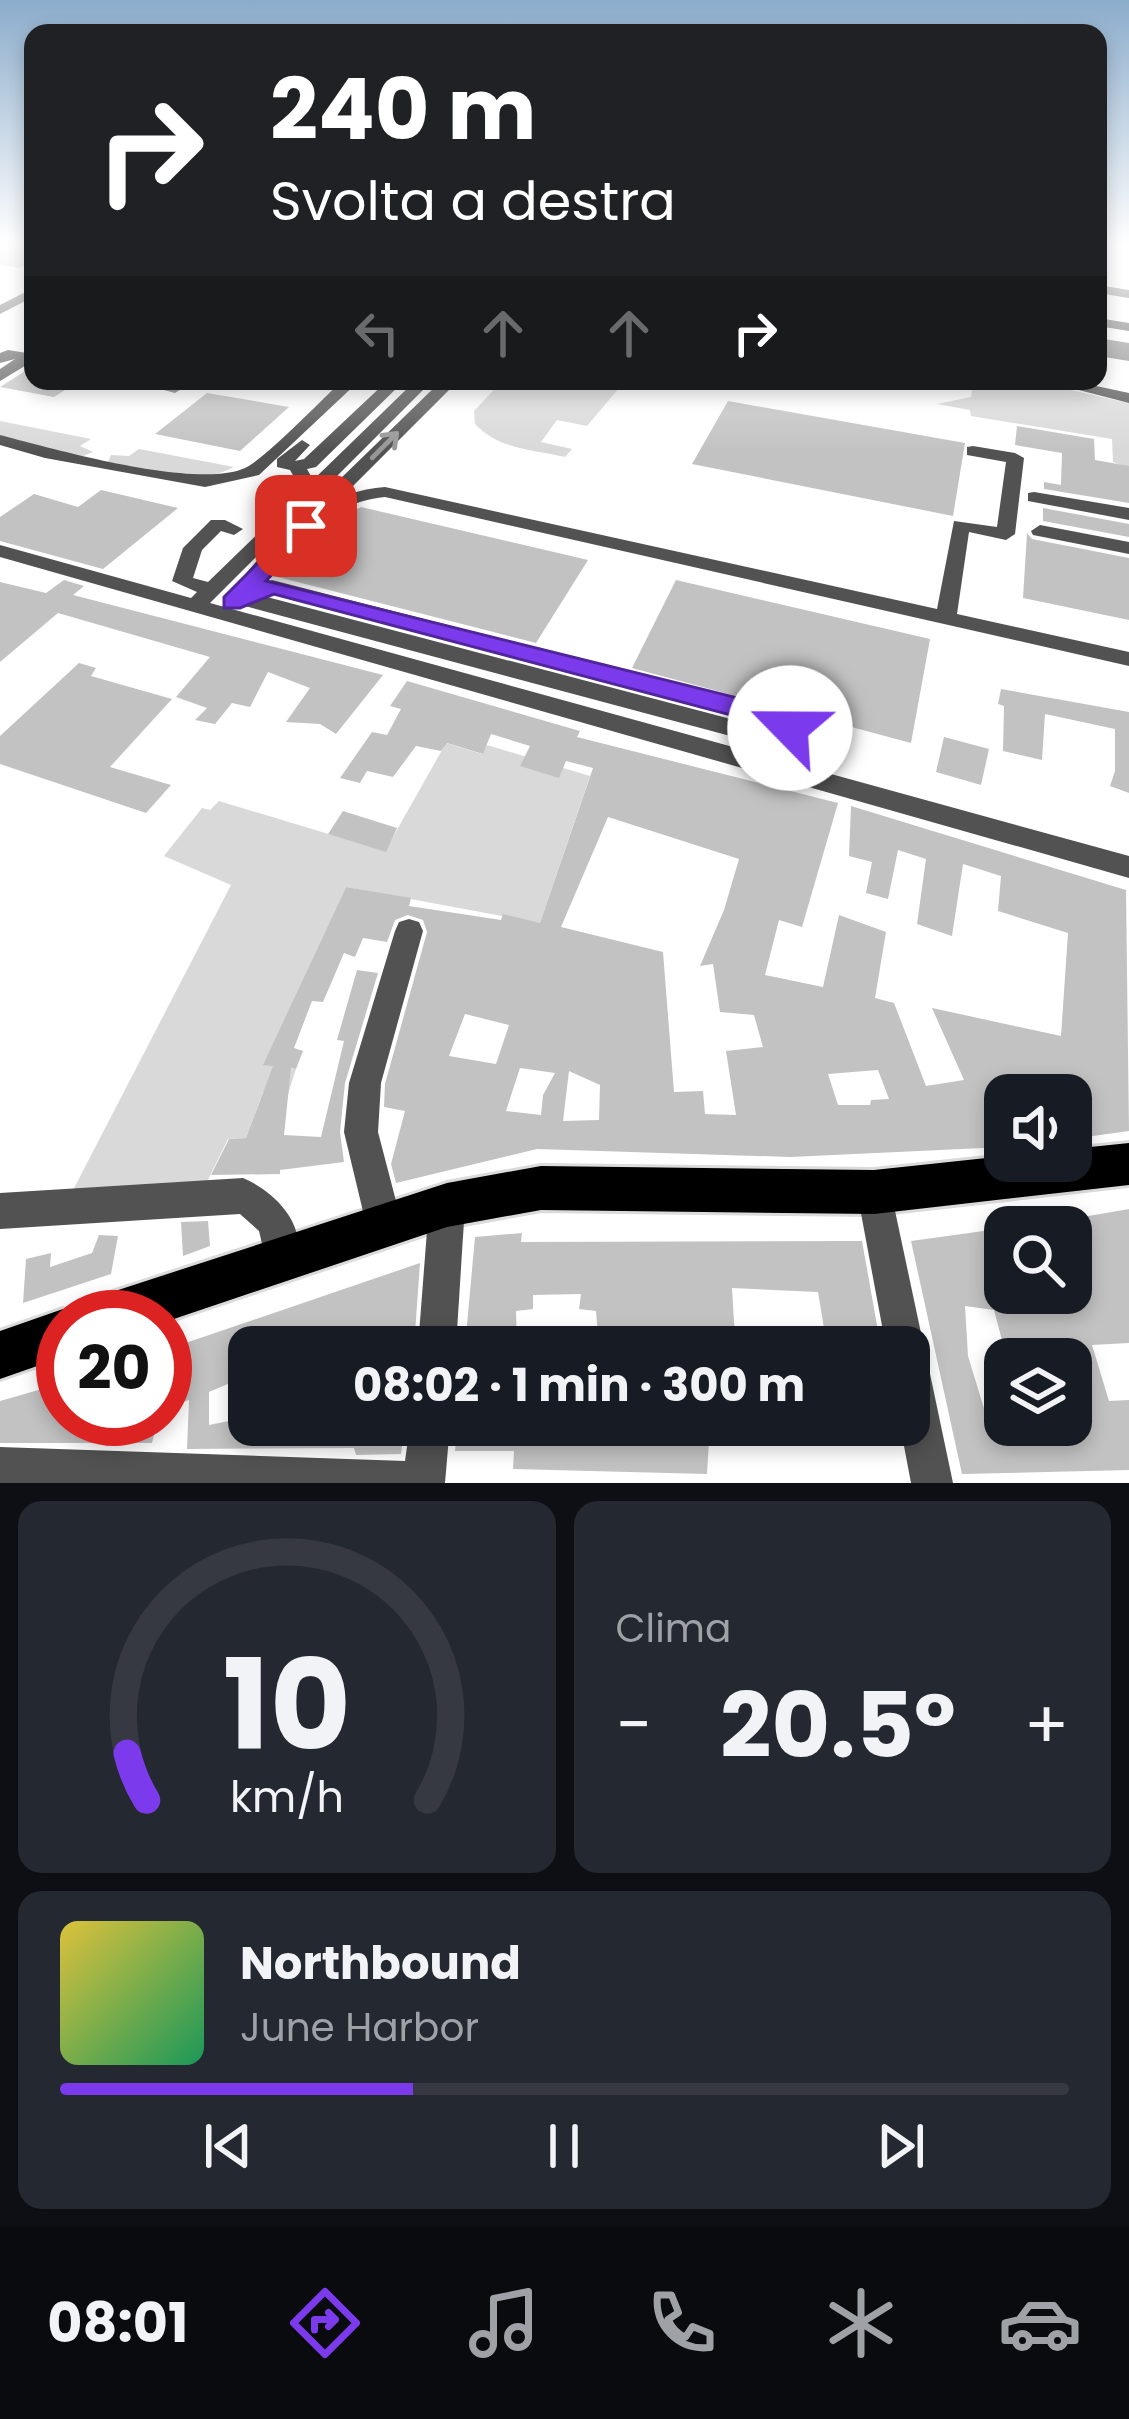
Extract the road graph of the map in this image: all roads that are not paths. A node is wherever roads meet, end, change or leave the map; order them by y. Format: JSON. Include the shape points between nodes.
{"nodes":[{"id":1,"x":341,"y":390,"type":"edge"},
{"id":2,"x":359,"y":390,"type":"edge"},
{"id":3,"x":387,"y":390,"type":"edge"},
{"id":4,"x":415,"y":390,"type":"edge"},
{"id":5,"x":440,"y":390,"type":"edge"},
{"id":6,"x":1093,"y":390,"type":"edge"},
{"id":7,"x":1129,"y":398,"type":"edge"},
{"id":8,"x":0,"y":440,"type":"edge"},
{"id":9,"x":973,"y":451,"type":"dead end"},
{"id":10,"x":297,"y":466,"type":"junction"},
{"id":11,"x":311,"y":492,"type":"junction"},
{"id":12,"x":1034,"y":497,"type":"dead end"},
{"id":13,"x":1129,"y":514,"type":"edge"},
{"id":14,"x":1040,"y":531,"type":"dead end"},
{"id":15,"x":266,"y":536,"type":"junction"},
{"id":16,"x":1129,"y":548,"type":"edge"},
{"id":17,"x":0,"y":551,"type":"edge"},
{"id":18,"x":203,"y":598,"type":"junction"},
{"id":19,"x":235,"y":605,"type":"junction"},
{"id":20,"x":946,"y":618,"type":"junction"},
{"id":21,"x":1129,"y":659,"type":"edge"},
{"id":22,"x":1129,"y":867,"type":"edge"},
{"id":23,"x":409,"y":931,"type":"dead end"},
{"id":24,"x":1129,"y":1164,"type":"edge"},
{"id":25,"x":874,"y":1192,"type":"junction"},
{"id":26,"x":447,"y":1205,"type":"junction"},
{"id":27,"x":0,"y":1211,"type":"edge"},
{"id":28,"x":384,"y":1224,"type":"junction"},
{"id":29,"x":281,"y":1256,"type":"junction"},
{"id":30,"x":185,"y":1290,"type":"edge"},
{"id":31,"x":438,"y":1326,"type":"edge"},
{"id":32,"x":900,"y":1326,"type":"edge"},
{"id":33,"x":36,"y":1342,"type":"edge"},
{"id":34,"x":0,"y":1355,"type":"edge"},
{"id":35,"x":427,"y":1446,"type":"edge"},
{"id":36,"x":925,"y":1446,"type":"edge"},
{"id":37,"x":0,"y":1468,"type":"edge"},
{"id":38,"x":422,"y":1483,"type":"edge"},
{"id":39,"x":932,"y":1483,"type":"edge"}],
"edges":[{"from":1,"to":8,"type":"street","via":[[253,471],[228,480]]},
{"from":2,"to":10,"type":"street","via":[[283,463]]},
{"from":3,"to":10,"type":"street","via":[[310,463]]},
{"from":4,"to":11,"type":"street"},
{"from":11,"to":5,"type":"street","one_way":true,"via":[[342,487]]},
{"from":6,"to":7,"type":"street"},
{"from":9,"to":20,"type":"street","via":[[1016,458],[1006,534],[961,525]]},
{"from":10,"to":11,"type":"street"},
{"from":11,"to":15,"type":"street"},
{"from":12,"to":13,"type":"street"},
{"from":14,"to":16,"type":"street"},
{"from":15,"to":18,"type":"street"},
{"from":15,"to":18,"type":"street","via":[[218,524],[194,548],[182,581]]},
{"from":17,"to":18,"type":"street"},
{"from":18,"to":19,"type":"street"},
{"from":19,"to":19,"type":"street","via":[[771,738],[790,728],[790,721],[272,586]]},
{"from":19,"to":20,"type":"street","via":[[321,512],[364,491]]},
{"from":19,"to":22,"type":"street"},
{"from":20,"to":21,"type":"street"},
{"from":23,"to":28,"type":"street","via":[[382,1013],[361,1132]]},
{"from":24,"to":25,"type":"main road"},
{"from":25,"to":26,"type":"main road","via":[[541,1188]]},
{"from":25,"to":32,"type":"street"},
{"from":26,"to":28,"type":"main road"},
{"from":26,"to":31,"type":"street"},
{"from":27,"to":29,"type":"street","via":[[243,1196],[276,1219]]},
{"from":28,"to":29,"type":"main road"},
{"from":29,"to":30,"type":"main road"},
{"from":33,"to":34,"type":"main road"},
{"from":35,"to":38,"type":"street"},
{"from":36,"to":39,"type":"street"},
{"from":37,"to":38,"type":"street"}]}
